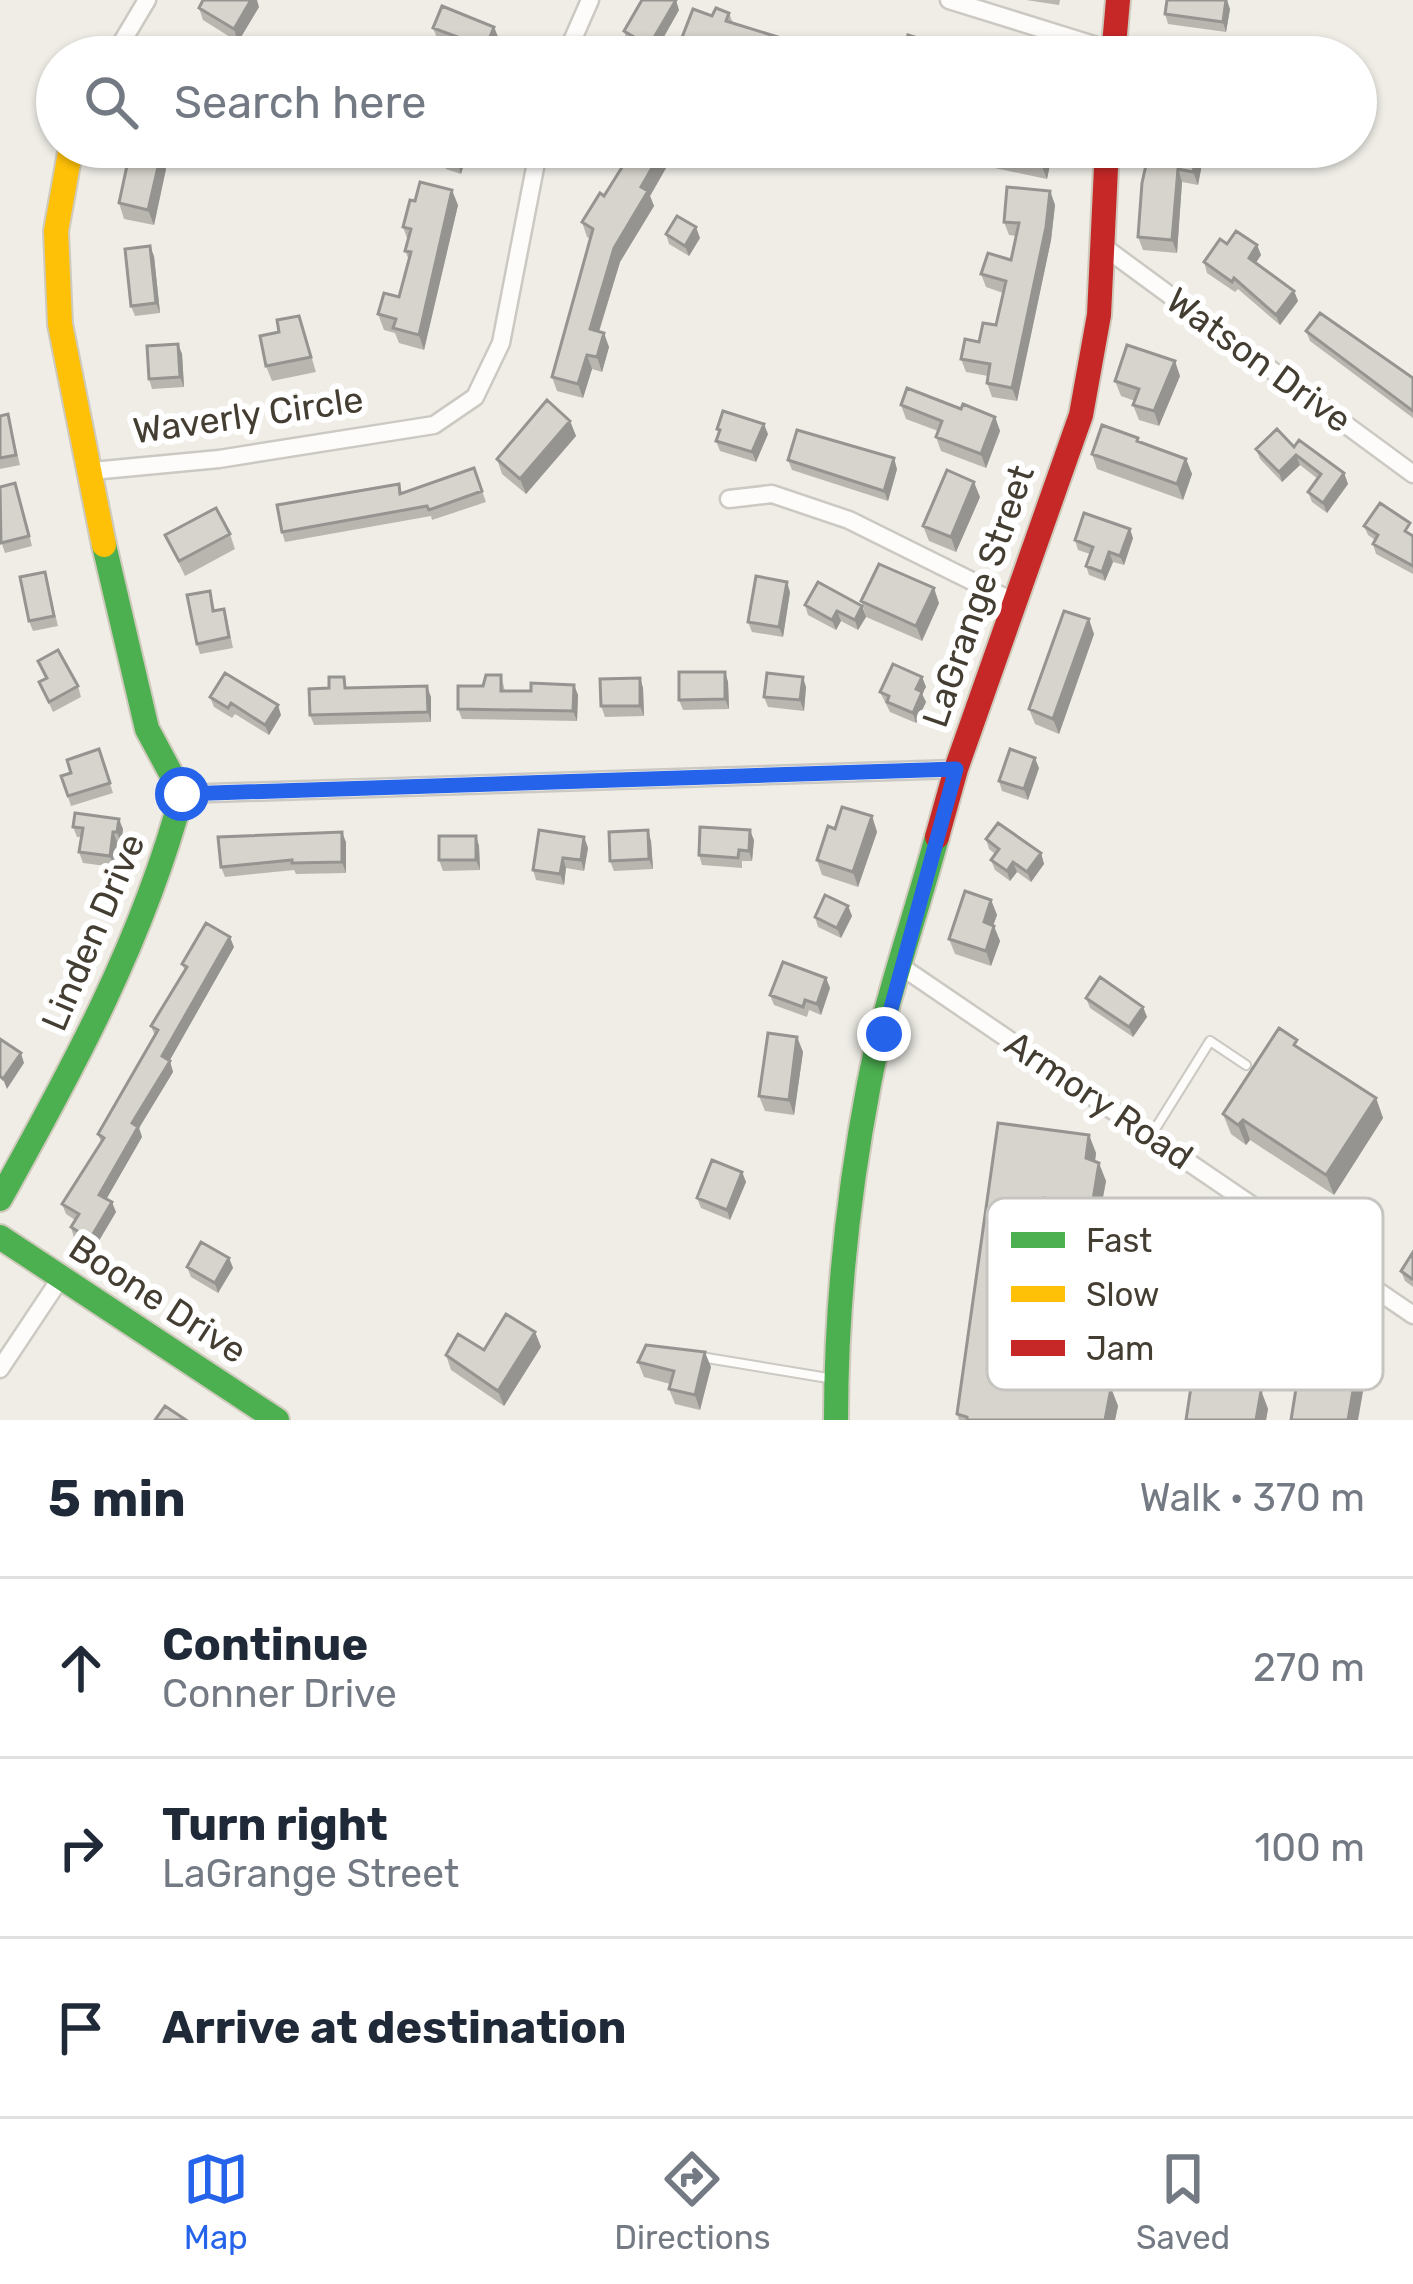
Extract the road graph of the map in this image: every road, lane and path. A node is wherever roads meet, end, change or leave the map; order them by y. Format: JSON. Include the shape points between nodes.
{"nodes":[{"id":1,"x":147,"y":0,"type":"edge"},
{"id":2,"x":590,"y":0,"type":"edge"},
{"id":3,"x":949,"y":0,"type":"edge"},
{"id":4,"x":1118,"y":0,"type":"edge"},
{"id":5,"x":126,"y":36,"type":"edge"},
{"id":6,"x":574,"y":36,"type":"edge"},
{"id":7,"x":1058,"y":36,"type":"edge"},
{"id":8,"x":1115,"y":36,"type":"edge"},
{"id":9,"x":67,"y":168,"type":"edge"},
{"id":10,"x":535,"y":168,"type":"edge"},
{"id":11,"x":1106,"y":168,"type":"edge"},
{"id":12,"x":1104,"y":247,"type":"junction"},
{"id":13,"x":92,"y":471,"type":"junction"},
{"id":14,"x":1413,"y":474,"type":"edge"},
{"id":15,"x":729,"y":499,"type":"dead end"},
{"id":16,"x":1014,"y":602,"type":"junction"},
{"id":17,"x":956,"y":769,"type":"junction"},
{"id":18,"x":182,"y":794,"type":"junction"},
{"id":19,"x":902,"y":967,"type":"junction"},
{"id":20,"x":1246,"y":1065,"type":"dead end"},
{"id":21,"x":1151,"y":1135,"type":"junction"},
{"id":22,"x":1243,"y":1198,"type":"edge"},
{"id":23,"x":0,"y":1199,"type":"edge"},
{"id":24,"x":0,"y":1237,"type":"edge"},
{"id":25,"x":60,"y":1279,"type":"junction"},
{"id":26,"x":1383,"y":1294,"type":"edge"},
{"id":27,"x":1413,"y":1315,"type":"edge"},
{"id":28,"x":689,"y":1355,"type":"edge"},
{"id":29,"x":0,"y":1369,"type":"edge"},
{"id":30,"x":836,"y":1379,"type":"junction"},
{"id":31,"x":277,"y":1420,"type":"edge"},
{"id":32,"x":836,"y":1420,"type":"edge"}],
"edges":[{"from":1,"to":5,"type":"street"},
{"from":2,"to":6,"type":"street"},
{"from":3,"to":7,"type":"street"},
{"from":4,"to":8,"type":"street"},
{"from":9,"to":13,"type":"street","name":"Waverly Circle","via":[[56,231],[60,324]]},
{"from":10,"to":13,"type":"street","name":"Waverly Circle","via":[[501,343],[475,397],[434,424]]},
{"from":11,"to":12,"type":"street","name":"LaGrange Street"},
{"from":12,"to":14,"type":"street","name":"Watson Drive"},
{"from":12,"to":16,"type":"street","name":"LaGrange Street","via":[[1081,415]]},
{"from":13,"to":18,"type":"street","via":[[147,729]]},
{"from":15,"to":16,"type":"street","via":[[772,494],[849,520]]},
{"from":16,"to":17,"type":"street","name":"LaGrange Street"},
{"from":17,"to":18,"type":"street"},
{"from":17,"to":19,"type":"street","name":"LaGrange Street"},
{"from":18,"to":23,"type":"street","name":"Linden Drive","via":[[166,863],[91,1038]]},
{"from":19,"to":21,"type":"street","name":"Armory Road"},
{"from":19,"to":30,"type":"street","name":"LaGrange Street","via":[[851,1199]]},
{"from":20,"to":21,"type":"lane","via":[[1210,1041]]},
{"from":21,"to":22,"type":"street","name":"Armory Road"},
{"from":24,"to":25,"type":"street","name":"Boone Drive"},
{"from":25,"to":29,"type":"street"},
{"from":25,"to":31,"type":"street","name":"Boone Drive"},
{"from":26,"to":27,"type":"street","name":"Armory Road"},
{"from":28,"to":30,"type":"lane"},
{"from":30,"to":32,"type":"street","name":"LaGrange Street"}]}
